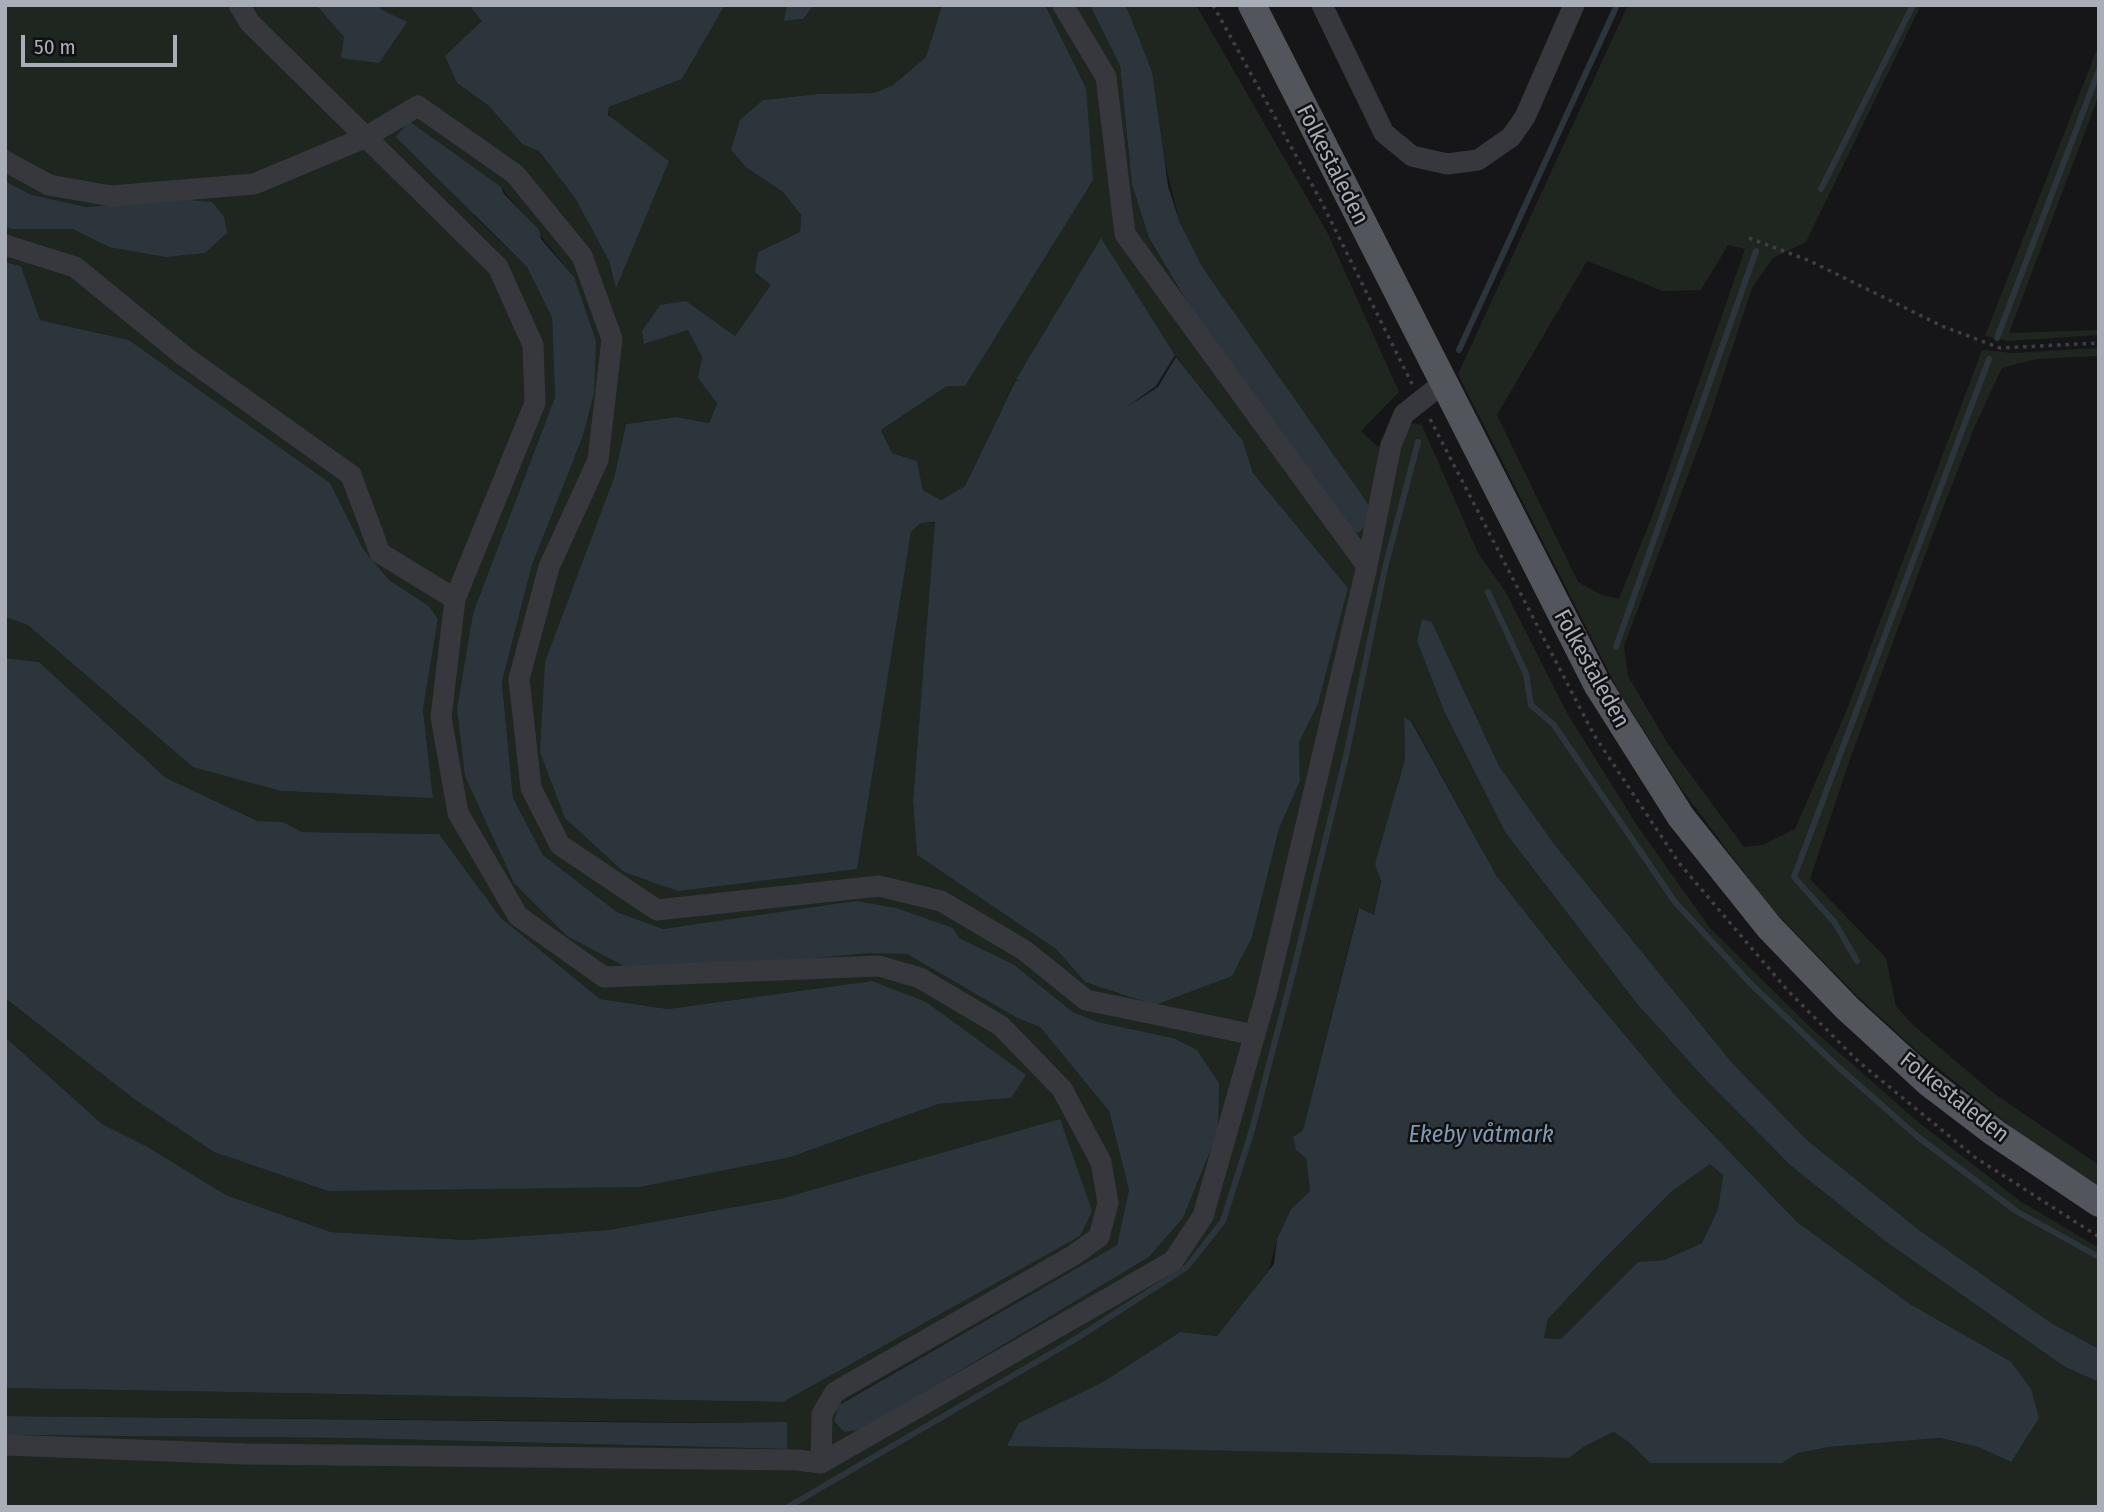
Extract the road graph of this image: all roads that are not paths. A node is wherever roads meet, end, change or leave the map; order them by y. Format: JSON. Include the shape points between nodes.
{"nodes":[{"id":1,"x":239,"y":5,"type":"edge"},
{"id":2,"x":1063,"y":5,"type":"edge"},
{"id":3,"x":1252,"y":5,"type":"edge"},
{"id":4,"x":1322,"y":5,"type":"edge"},
{"id":5,"x":1574,"y":5,"type":"edge"},
{"id":6,"x":364,"y":138,"type":"junction"},
{"id":7,"x":5,"y":161,"type":"edge"},
{"id":8,"x":5,"y":246,"type":"edge"},
{"id":9,"x":1442,"y":384,"type":"junction"},
{"id":10,"x":1367,"y":566,"type":"junction"},
{"id":11,"x":455,"y":599,"type":"junction"},
{"id":12,"x":1255,"y":1035,"type":"junction"},
{"id":13,"x":2099,"y":1203,"type":"edge"},
{"id":14,"x":5,"y":1445,"type":"edge"},
{"id":15,"x":821,"y":1463,"type":"junction"}],
"edges":[{"from":1,"to":6,"type":"lane","via":[[250,23]]},
{"from":2,"to":10,"type":"lane","via":[[1106,77],[1125,234]]},
{"from":3,"to":9,"type":"main road","name":"Folkestaleden"},
{"from":4,"to":5,"type":"lane","via":[[1384,133],[1412,156],[1447,164],[1478,160],[1511,137],[1525,117]]},
{"from":6,"to":7,"type":"lane","via":[[254,184],[111,196],[50,185]]},
{"from":6,"to":11,"type":"lane","via":[[498,267],[533,345],[535,403]]},
{"from":6,"to":12,"type":"lane","via":[[418,106],[515,174],[582,257],[612,339],[598,460],[549,567],[519,679],[531,788],[560,845],[657,911],[879,886],[941,901],[1024,950],[1086,1000]]},
{"from":8,"to":11,"type":"lane","via":[[75,267],[184,356],[351,475],[380,553]]},
{"from":9,"to":10,"type":"lane","via":[[1404,414],[1391,445]]},
{"from":9,"to":13,"type":"main road","name":"Folkestaleden","via":[[1597,684],[1681,817],[1721,869],[1838,999],[1928,1082]]},
{"from":10,"to":12,"type":"lane"},
{"from":11,"to":15,"type":"lane","via":[[442,717],[458,813],[518,916],[604,977],[879,966],[920,978],[1001,1026],[1062,1088],[1101,1163],[1108,1203],[1099,1237],[835,1392],[822,1414]]},
{"from":12,"to":15,"type":"lane","via":[[1203,1216],[1173,1261]]},
{"from":14,"to":15,"type":"lane","via":[[245,1454]]}]}
